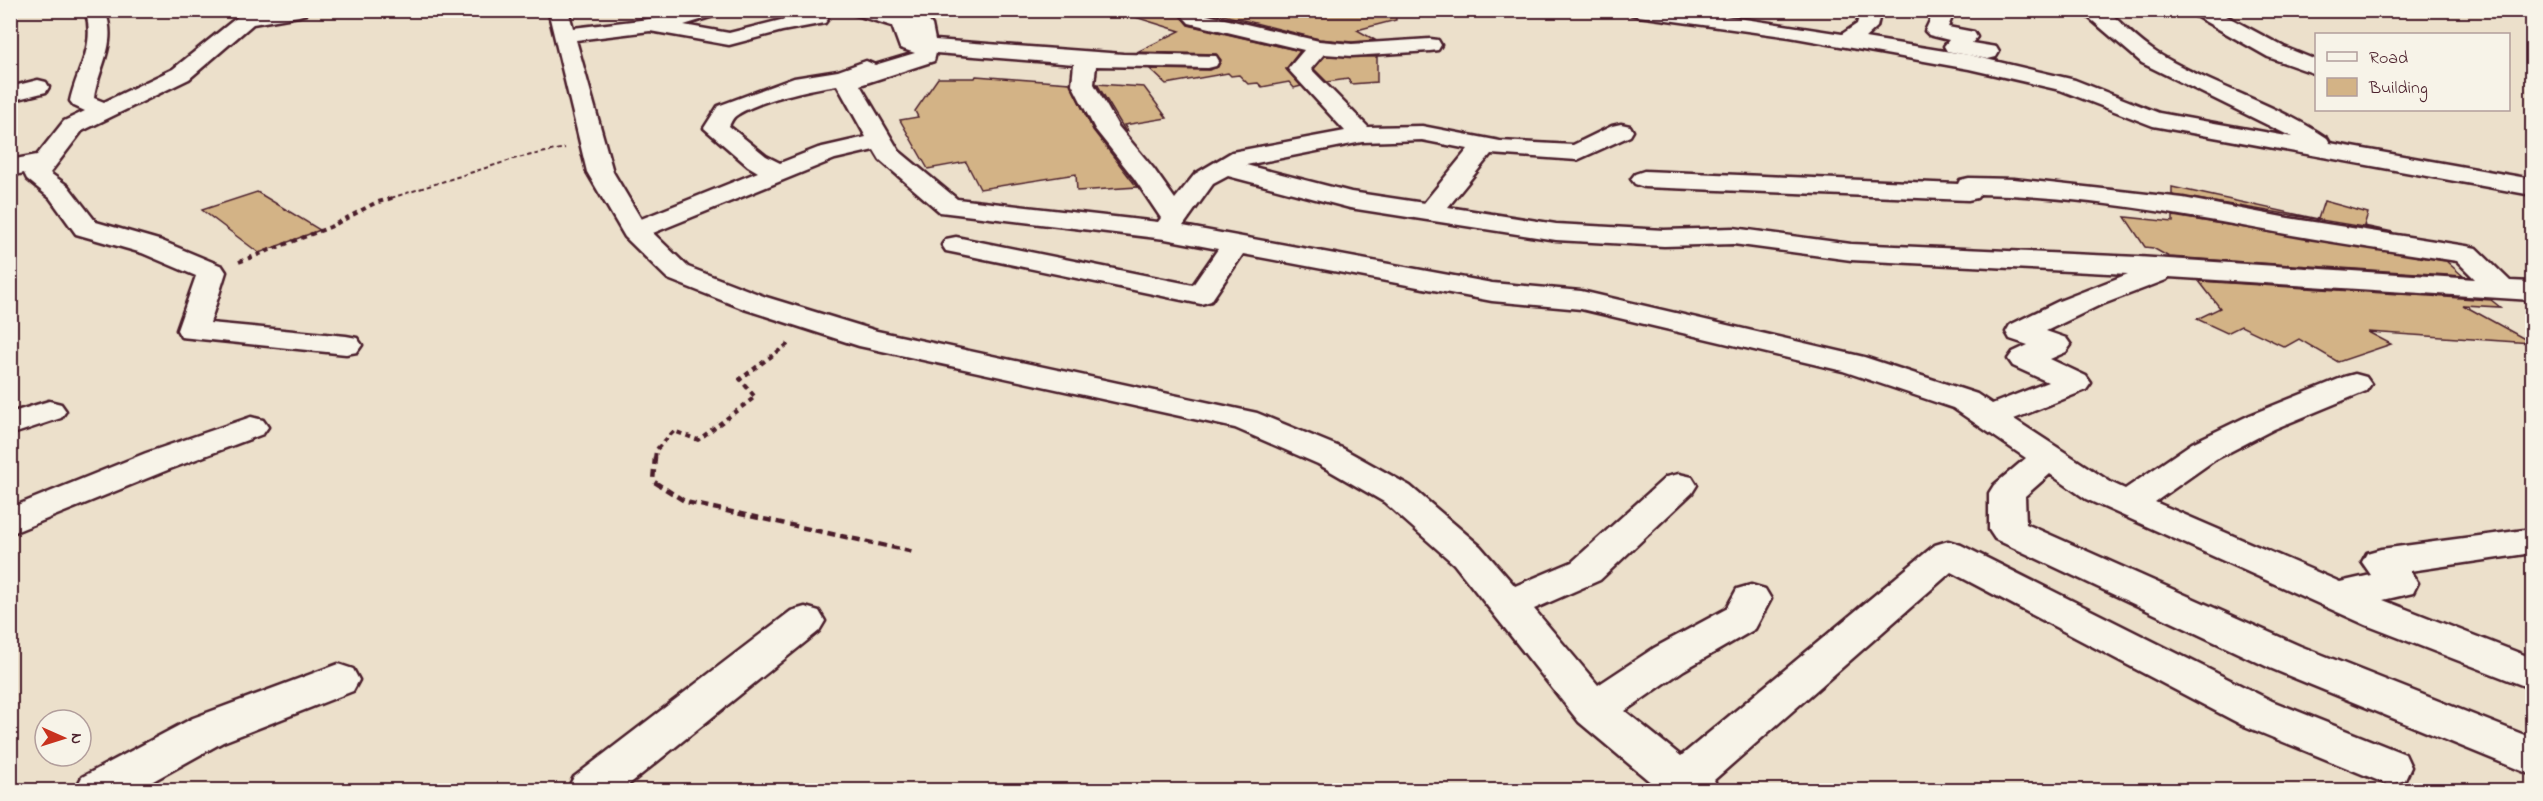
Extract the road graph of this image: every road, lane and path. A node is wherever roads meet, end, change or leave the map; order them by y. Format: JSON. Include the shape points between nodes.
{"nodes":[{"id":1,"x":95,"y":10,"type":"edge"},
{"id":2,"x":299,"y":10,"type":"edge"},
{"id":3,"x":807,"y":10,"type":"edge"},
{"id":4,"x":860,"y":10,"type":"edge"},
{"id":5,"x":1187,"y":10,"type":"edge"},
{"id":6,"x":1638,"y":10,"type":"edge"},
{"id":7,"x":1870,"y":10,"type":"edge"},
{"id":8,"x":1945,"y":10,"type":"edge"},
{"id":9,"x":2090,"y":10,"type":"edge"},
{"id":10,"x":2199,"y":10,"type":"edge"},
{"id":11,"x":725,"y":13,"type":"edge"},
{"id":12,"x":1764,"y":19,"type":"edge"},
{"id":13,"x":561,"y":22,"type":"edge"},
{"id":14,"x":650,"y":25,"type":"junction"},
{"id":15,"x":957,"y":28,"type":"dead end"},
{"id":16,"x":761,"y":30,"type":"junction"},
{"id":17,"x":915,"y":31,"type":"edge"},
{"id":18,"x":1846,"y":40,"type":"junction"},
{"id":19,"x":1162,"y":41,"type":"dead end"},
{"id":20,"x":1430,"y":45,"type":"dead end"},
{"id":21,"x":1318,"y":47,"type":"junction"},
{"id":22,"x":1086,"y":58,"type":"junction"},
{"id":23,"x":2315,"y":67,"type":"edge"},
{"id":24,"x":1997,"y":68,"type":"junction"},
{"id":25,"x":38,"y":87,"type":"dead end"},
{"id":26,"x":10,"y":94,"type":"edge"},
{"id":27,"x":105,"y":111,"type":"junction"},
{"id":28,"x":1621,"y":131,"type":"dead end"},
{"id":29,"x":1362,"y":135,"type":"junction"},
{"id":30,"x":881,"y":141,"type":"junction"},
{"id":31,"x":592,"y":142,"type":"junction"},
{"id":32,"x":1485,"y":145,"type":"junction"},
{"id":33,"x":2330,"y":152,"type":"junction"},
{"id":34,"x":43,"y":162,"type":"junction"},
{"id":35,"x":1225,"y":167,"type":"junction"},
{"id":36,"x":10,"y":168,"type":"edge"},
{"id":37,"x":779,"y":173,"type":"junction"},
{"id":38,"x":1644,"y":179,"type":"dead end"},
{"id":39,"x":2532,"y":187,"type":"edge"},
{"id":40,"x":1429,"y":214,"type":"junction"},
{"id":41,"x":1170,"y":224,"type":"junction"},
{"id":42,"x":635,"y":231,"type":"junction"},
{"id":43,"x":1234,"y":244,"type":"junction"},
{"id":44,"x":956,"y":245,"type":"dead end"},
{"id":45,"x":2172,"y":269,"type":"junction"},
{"id":46,"x":212,"y":273,"type":"junction"},
{"id":47,"x":2502,"y":289,"type":"junction"},
{"id":48,"x":2532,"y":291,"type":"edge"},
{"id":49,"x":819,"y":323,"type":"junction"},
{"id":50,"x":346,"y":345,"type":"dead end"},
{"id":51,"x":2355,"y":384,"type":"dead end"},
{"id":52,"x":49,"y":411,"type":"dead end"},
{"id":53,"x":1989,"y":417,"type":"junction"},
{"id":54,"x":10,"y":425,"type":"edge"},
{"id":55,"x":250,"y":427,"type":"dead end"},
{"id":56,"x":2048,"y":457,"type":"junction"},
{"id":57,"x":1679,"y":485,"type":"dead end"},
{"id":58,"x":2127,"y":504,"type":"junction"},
{"id":59,"x":10,"y":522,"type":"edge"},
{"id":60,"x":2532,"y":541,"type":"edge"},
{"id":61,"x":914,"y":552,"type":"dead end"},
{"id":62,"x":2337,"y":596,"type":"junction"},
{"id":63,"x":1751,"y":599,"type":"dead end"},
{"id":64,"x":1508,"y":605,"type":"junction"},
{"id":65,"x":805,"y":621,"type":"dead end"},
{"id":66,"x":2532,"y":674,"type":"edge"},
{"id":67,"x":338,"y":680,"type":"dead end"},
{"id":68,"x":1594,"y":710,"type":"junction"},
{"id":69,"x":2532,"y":757,"type":"edge"},
{"id":70,"x":2389,"y":767,"type":"dead end"},
{"id":71,"x":1688,"y":786,"type":"edge"},
{"id":72,"x":98,"y":790,"type":"edge"},
{"id":73,"x":590,"y":790,"type":"edge"}],
"edges":[{"from":1,"to":27,"type":"street","via":[[102,24],[82,100]]},
{"from":2,"to":27,"type":"street","via":[[247,19],[182,75]]},
{"from":3,"to":16,"type":"street","via":[[818,19]]},
{"from":4,"to":17,"type":"street","via":[[901,22]]},
{"from":5,"to":21,"type":"street","via":[[1196,19]]},
{"from":6,"to":12,"type":"street"},
{"from":7,"to":18,"type":"street","via":[[1867,27]]},
{"from":8,"to":24,"type":"street","via":[[1935,31],[1966,37],[1955,46],[1999,54]]},
{"from":9,"to":33,"type":"street","via":[[2150,58],[2300,129]]},
{"from":10,"to":23,"type":"street","via":[[2276,52]]},
{"from":11,"to":14,"type":"street"},
{"from":11,"to":16,"type":"street"},
{"from":12,"to":18,"type":"street"},
{"from":13,"to":14,"type":"street"},
{"from":13,"to":31,"type":"street"},
{"from":14,"to":16,"type":"street","via":[[729,39]]},
{"from":15,"to":17,"type":"street"},
{"from":17,"to":22,"type":"street"},
{"from":17,"to":30,"type":"street","via":[[926,56],[847,82]]},
{"from":17,"to":37,"type":"street","via":[[878,64],[842,77],[802,84],[726,111],[716,128],[757,161]]},
{"from":18,"to":24,"type":"street"},
{"from":19,"to":22,"type":"street","via":[[1214,52]]},
{"from":20,"to":21,"type":"street","via":[[1352,50]]},
{"from":21,"to":29,"type":"street","via":[[1299,69]]},
{"from":22,"to":41,"type":"street","via":[[1083,84],[1107,129],[1144,173]]},
{"from":24,"to":33,"type":"street","via":[[2067,85],[2153,119]]},
{"from":25,"to":26,"type":"street"},
{"from":27,"to":34,"type":"street","via":[[73,126]]},
{"from":28,"to":32,"type":"street","via":[[1577,153]]},
{"from":29,"to":32,"type":"street","via":[[1422,133]]},
{"from":29,"to":35,"type":"street","via":[[1242,157]]},
{"from":30,"to":37,"type":"street","via":[[827,153]]},
{"from":30,"to":41,"type":"street","via":[[890,155],[949,206]]},
{"from":31,"to":42,"type":"street","via":[[600,172]]},
{"from":31,"to":46,"type":"path","via":[[517,158],[375,203],[330,227]]},
{"from":32,"to":40,"type":"street"},
{"from":33,"to":39,"type":"street"},
{"from":34,"to":36,"type":"street"},
{"from":34,"to":46,"type":"street","via":[[36,174],[59,192],[86,228],[152,247]]},
{"from":35,"to":40,"type":"street","via":[[1350,200]]},
{"from":35,"to":41,"type":"street","via":[[1204,179]]},
{"from":37,"to":42,"type":"street"},
{"from":38,"to":47,"type":"street","via":[[1968,192],[1969,186],[2014,187],[2183,206],[2466,254]]},
{"from":40,"to":45,"type":"street","via":[[1556,232],[1664,238],[1734,236],[1851,252]]},
{"from":41,"to":43,"type":"street"},
{"from":42,"to":49,"type":"street","via":[[678,273]]},
{"from":43,"to":44,"type":"street","via":[[1201,295]]},
{"from":43,"to":53,"type":"street","via":[[1492,292],[1581,300],[1694,325],[1853,364],[1965,401]]},
{"from":45,"to":47,"type":"street"},
{"from":45,"to":53,"type":"street","via":[[2113,289],[2021,332],[2055,345],[2024,359],[2075,384]]},
{"from":46,"to":50,"type":"street","via":[[192,330]]},
{"from":47,"to":48,"type":"street"},
{"from":49,"to":61,"type":"path","via":[[740,379],[755,397],[727,419],[698,440],[674,431],[656,450],[653,481],[686,502]]},
{"from":49,"to":64,"type":"street","via":[[870,339],[1245,420],[1330,456],[1397,494],[1467,555]]},
{"from":51,"to":58,"type":"street","via":[[2262,422],[2214,447]]},
{"from":52,"to":54,"type":"street"},
{"from":53,"to":56,"type":"street"},
{"from":55,"to":59,"type":"street"},
{"from":56,"to":58,"type":"street","via":[[2099,491]]},
{"from":56,"to":69,"type":"street","via":[[2007,493],[2008,530],[2285,657]]},
{"from":57,"to":64,"type":"street","via":[[1586,570]]},
{"from":58,"to":62,"type":"street"},
{"from":60,"to":62,"type":"street","via":[[2381,562],[2399,583]]},
{"from":62,"to":66,"type":"street"},
{"from":63,"to":68,"type":"street","via":[[1741,619]]},
{"from":64,"to":68,"type":"street"},
{"from":65,"to":73,"type":"street"},
{"from":67,"to":72,"type":"street","via":[[208,730]]},
{"from":68,"to":71,"type":"street"},
{"from":70,"to":71,"type":"street","via":[[2257,713],[1947,554]]}]}
